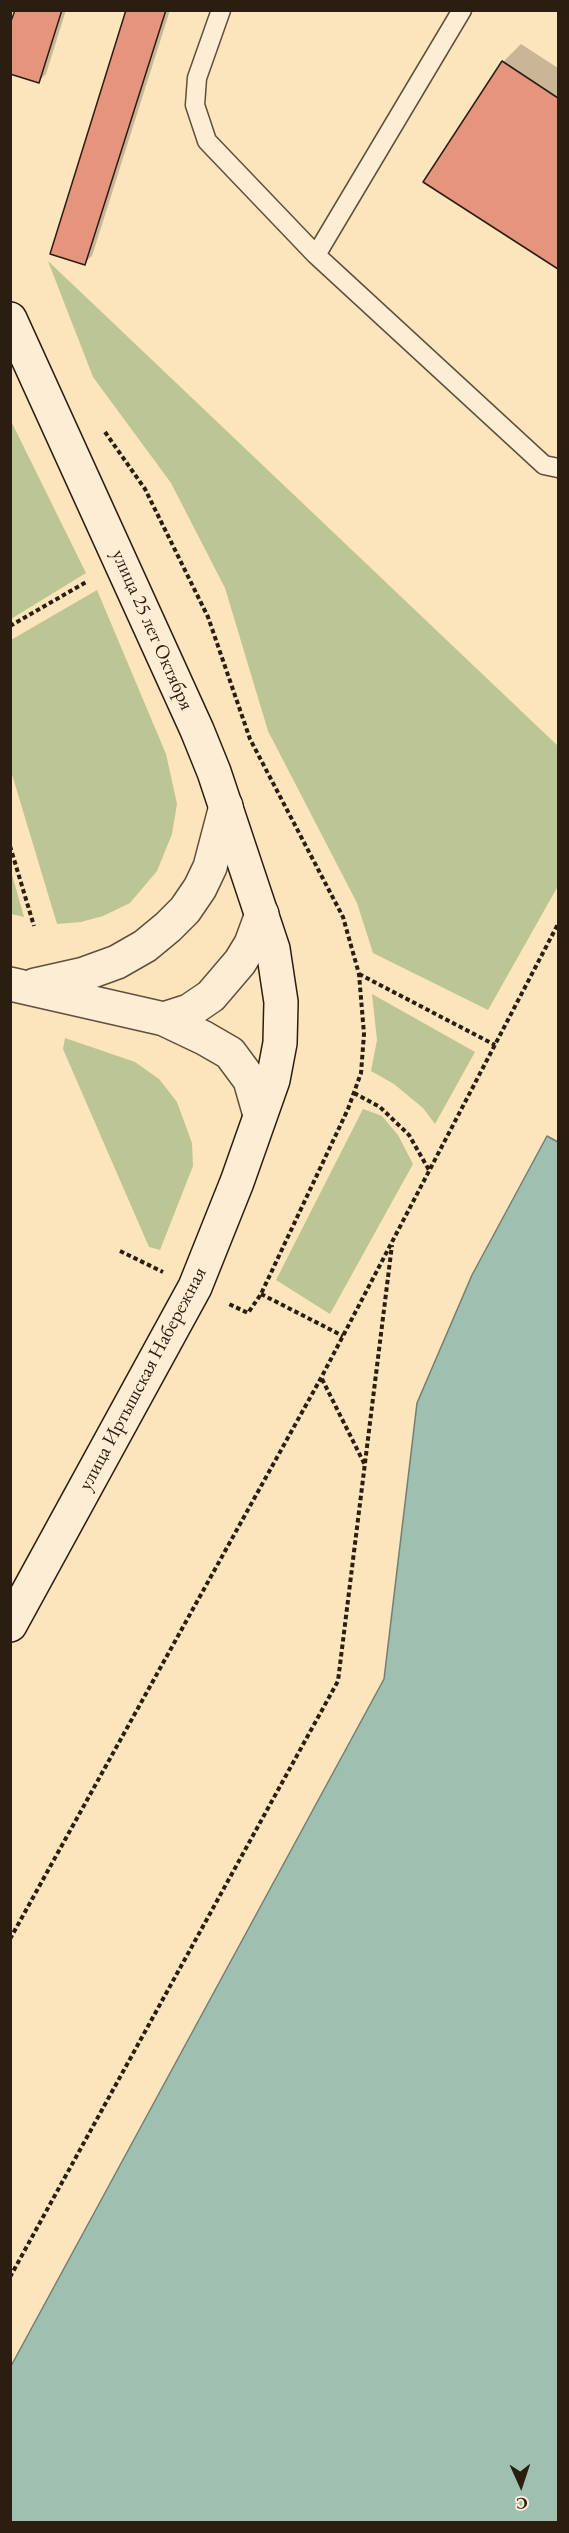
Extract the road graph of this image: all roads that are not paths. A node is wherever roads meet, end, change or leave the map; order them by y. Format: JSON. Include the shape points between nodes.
{"nodes":[{"id":1,"x":221,"y":10,"type":"edge"},
{"id":2,"x":462,"y":10,"type":"edge"},
{"id":3,"x":316,"y":255,"type":"junction"},
{"id":4,"x":10,"y":319,"type":"edge"},
{"id":5,"x":558,"y":468,"type":"edge"},
{"id":6,"x":226,"y":806,"type":"junction"},
{"id":7,"x":262,"y":914,"type":"junction"},
{"id":8,"x":273,"y":949,"type":"joint"},
{"id":9,"x":16,"y":986,"type":"edge"},
{"id":10,"x":164,"y":1019,"type":"junction"},
{"id":11,"x":260,"y":1115,"type":"junction"},
{"id":12,"x":10,"y":1625,"type":"edge"}],
"edges":[{"from":1,"to":3,"type":"lane","via":[[197,78],[195,105],[207,141]]},
{"from":2,"to":3,"type":"lane"},
{"from":3,"to":5,"type":"lane","via":[[544,465]]},
{"from":4,"to":6,"type":"main road","name":"улица 25 лет Октября","via":[[197,730]]},
{"from":6,"to":7,"type":"main road","name":"улица 25 лет Октября"},
{"from":6,"to":9,"type":"main road","via":[[210,867],[200,888],[168,927],[117,962],[64,979]]},
{"from":7,"to":8,"type":"main road","name":"улица 25 лет Октября"},
{"from":7,"to":10,"type":"main road","via":[[240,962],[211,996],[189,1011]]},
{"from":8,"to":11,"type":"main road","name":"улица Иртышская Набережная","via":[[280,1002],[280,1043],[273,1080]]},
{"from":9,"to":10,"type":"main road"},
{"from":10,"to":11,"type":"main road","via":[[230,1053],[250,1080]]},
{"from":11,"to":12,"type":"main road","name":"улица Иртышская Набережная","via":[[195,1287]]}]}
